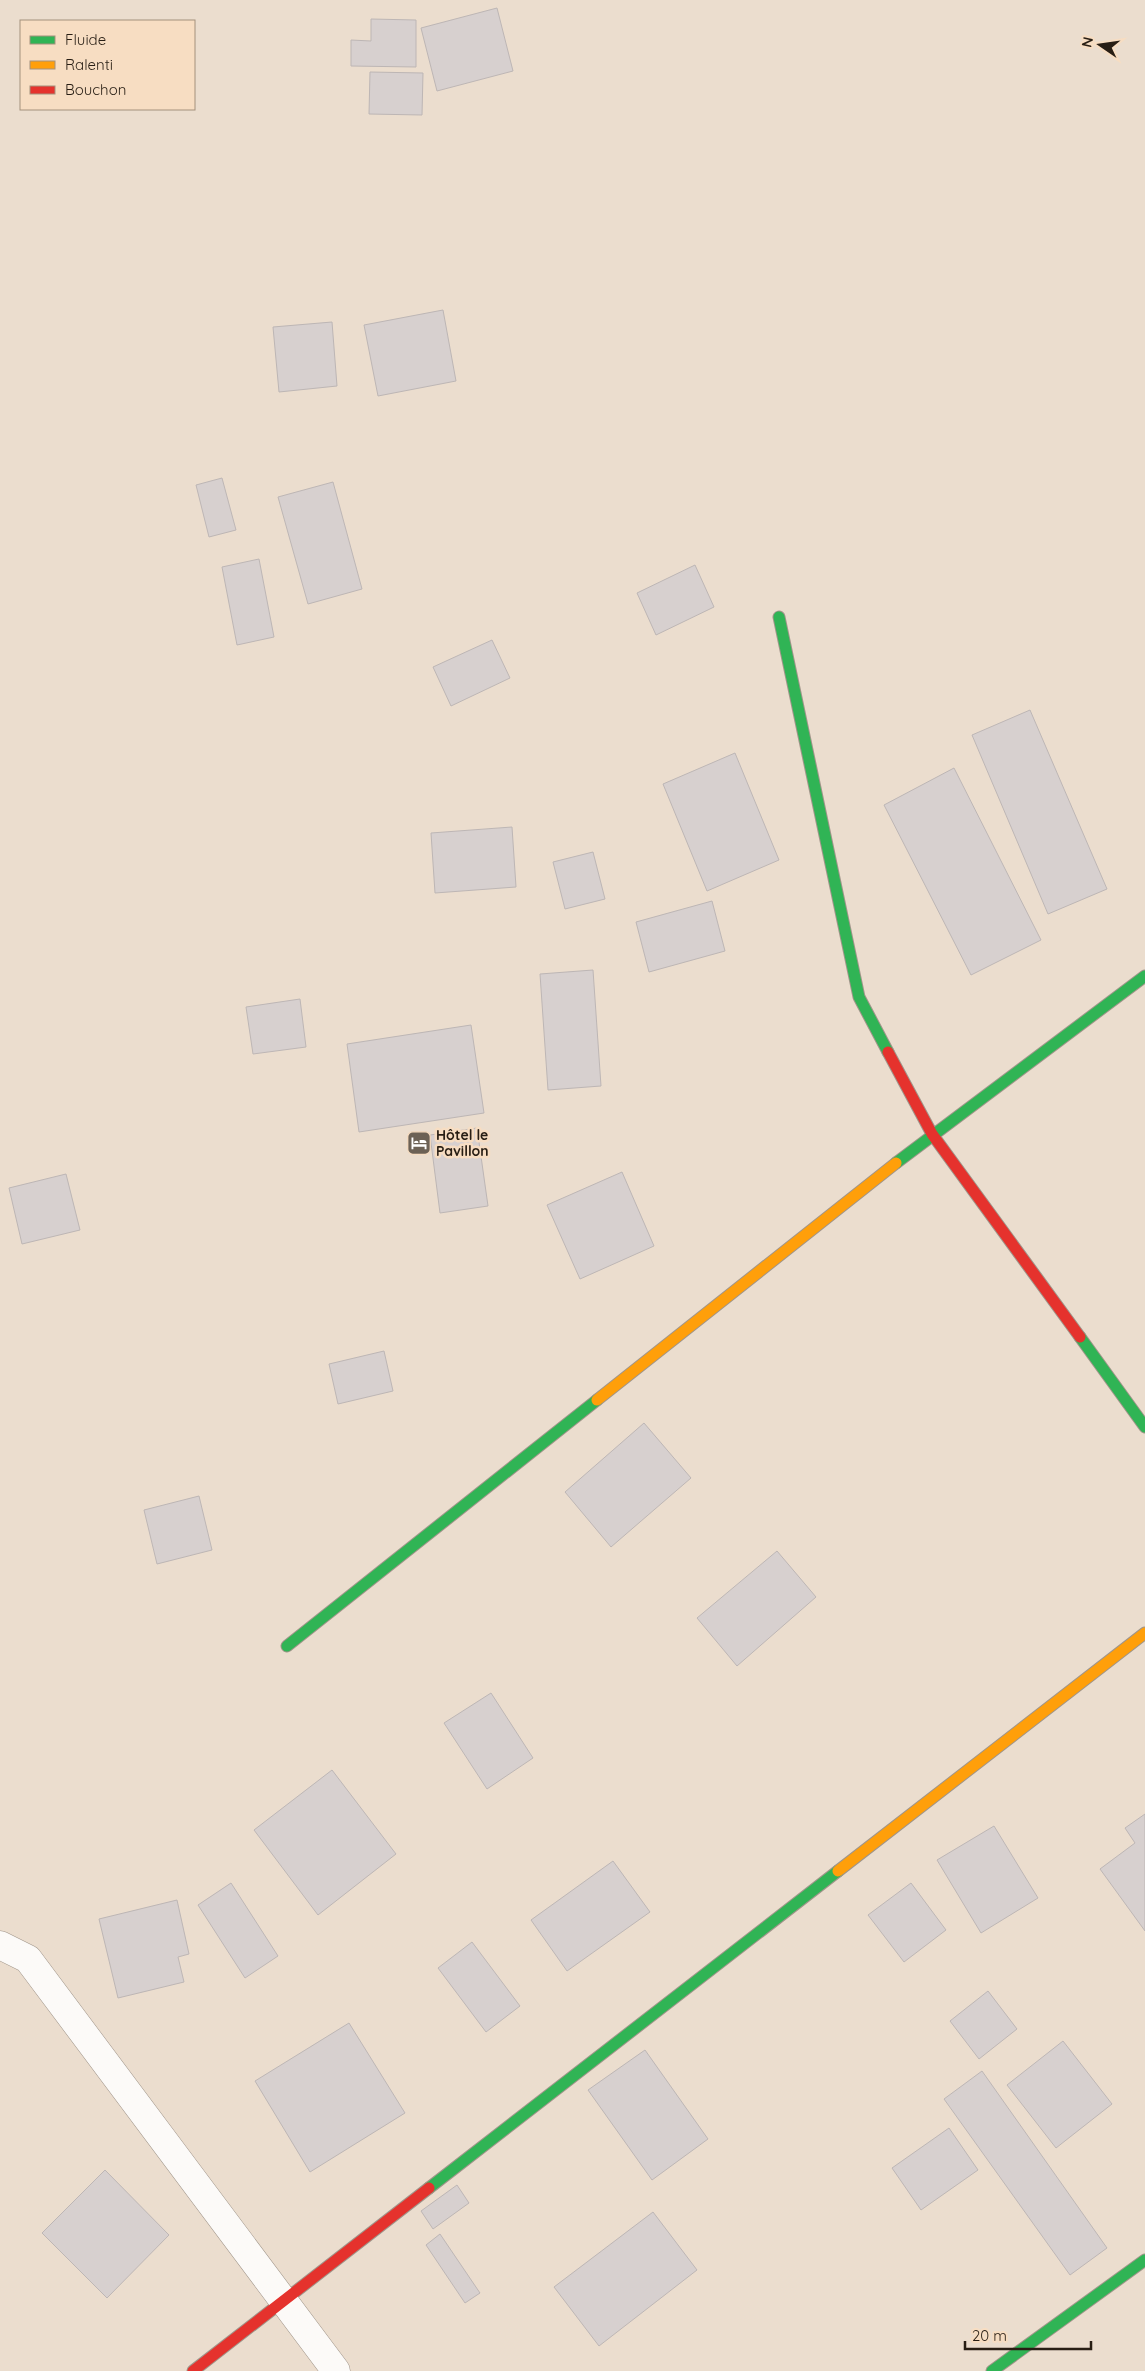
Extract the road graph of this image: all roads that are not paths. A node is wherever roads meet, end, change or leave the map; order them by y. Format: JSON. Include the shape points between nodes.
{"nodes":[{"id":1,"x":779,"y":618,"type":"dead end"},
{"id":2,"x":1145,"y":976,"type":"edge"},
{"id":3,"x":932,"y":1134,"type":"junction"},
{"id":4,"x":1145,"y":1427,"type":"edge"},
{"id":5,"x":1145,"y":1633,"type":"edge"},
{"id":6,"x":287,"y":1646,"type":"dead end"},
{"id":7,"x":0,"y":1945,"type":"edge"},
{"id":8,"x":1145,"y":2260,"type":"edge"},
{"id":9,"x":283,"y":2300,"type":"junction"},
{"id":10,"x":193,"y":2371,"type":"edge"},
{"id":11,"x":336,"y":2371,"type":"edge"},
{"id":12,"x":992,"y":2371,"type":"edge"}],
"edges":[{"from":1,"to":3,"type":"street","via":[[859,997]]},
{"from":2,"to":3,"type":"street"},
{"from":3,"to":4,"type":"street"},
{"from":3,"to":6,"type":"street"},
{"from":5,"to":9,"type":"street"},
{"from":7,"to":9,"type":"street","via":[[28,1959]]},
{"from":8,"to":12,"type":"street"},
{"from":9,"to":10,"type":"street"},
{"from":9,"to":11,"type":"street"}]}
